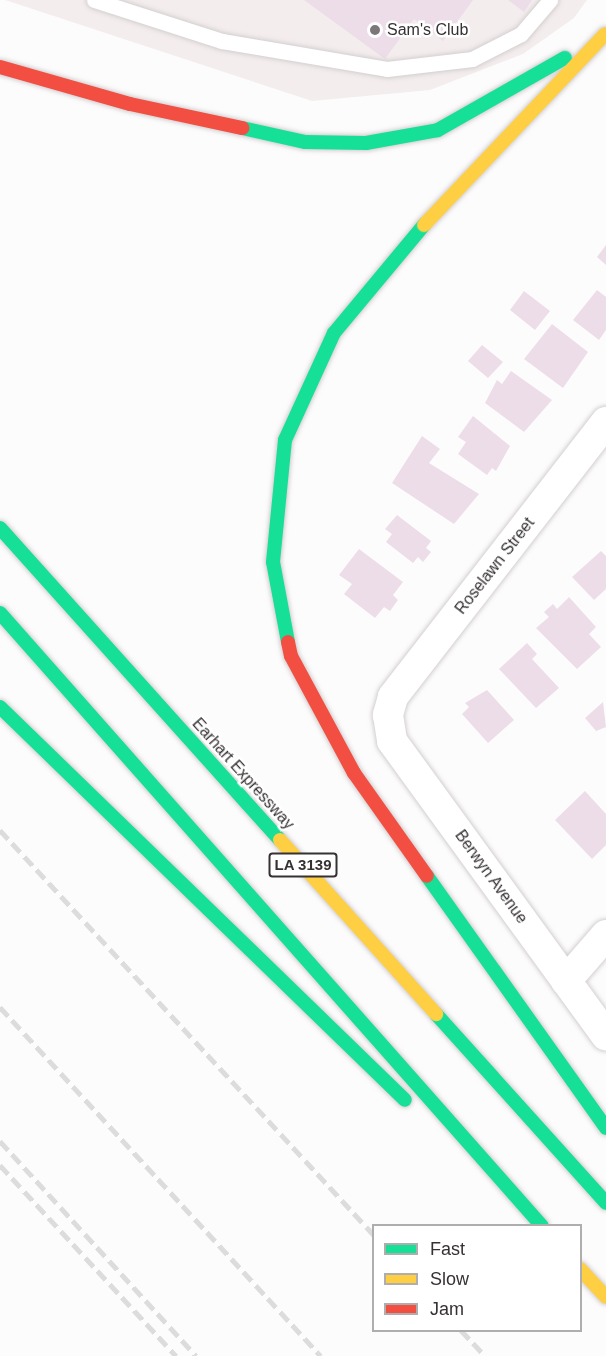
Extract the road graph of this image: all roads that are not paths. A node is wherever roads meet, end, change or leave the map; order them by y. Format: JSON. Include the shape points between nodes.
{"nodes":[{"id":1,"x":94,"y":0,"type":"edge"},
{"id":2,"x":550,"y":0,"type":"edge"},
{"id":3,"x":0,"y":67,"type":"edge"},
{"id":4,"x":606,"y":422,"type":"edge"},
{"id":5,"x":0,"y":528,"type":"edge"},
{"id":6,"x":0,"y":613,"type":"edge"},
{"id":7,"x":0,"y":707,"type":"edge"},
{"id":8,"x":389,"y":714,"type":"joint"},
{"id":9,"x":606,"y":935,"type":"edge"},
{"id":10,"x":566,"y":981,"type":"junction"},
{"id":11,"x":606,"y":1036,"type":"edge"},
{"id":12,"x":414,"y":1109,"type":"dead end"},
{"id":13,"x":432,"y":1126,"type":"dead end"},
{"id":14,"x":606,"y":1128,"type":"edge"},
{"id":15,"x":606,"y":1203,"type":"edge"},
{"id":16,"x":534,"y":1224,"type":"edge"},
{"id":17,"x":540,"y":1224,"type":"edge"},
{"id":18,"x":582,"y":1270,"type":"edge"},
{"id":19,"x":606,"y":1297,"type":"edge"}],
"edges":[{"from":1,"to":2,"type":"lane","via":[[222,41],[387,69],[472,58],[521,34]]},
{"from":3,"to":14,"type":"highway","via":[[130,104],[305,142],[366,143],[438,130],[605,34],[386,265],[334,333],[285,440],[273,562],[291,656],[354,773]]},
{"from":4,"to":8,"type":"street","name":"Roselawn Street","via":[[393,697]]},
{"from":5,"to":15,"type":"highway","name":"Earhart Expressway","number":"LA 3139"},
{"from":6,"to":17,"type":"highway"},
{"from":7,"to":12,"type":"highway"},
{"from":8,"to":10,"type":"street","name":"Berwyn Avenue","via":[[392,741]]},
{"from":9,"to":10,"type":"street"},
{"from":10,"to":11,"type":"street","name":"Berwyn Avenue"},
{"from":13,"to":16,"type":"highway"},
{"from":18,"to":19,"type":"highway"}]}
